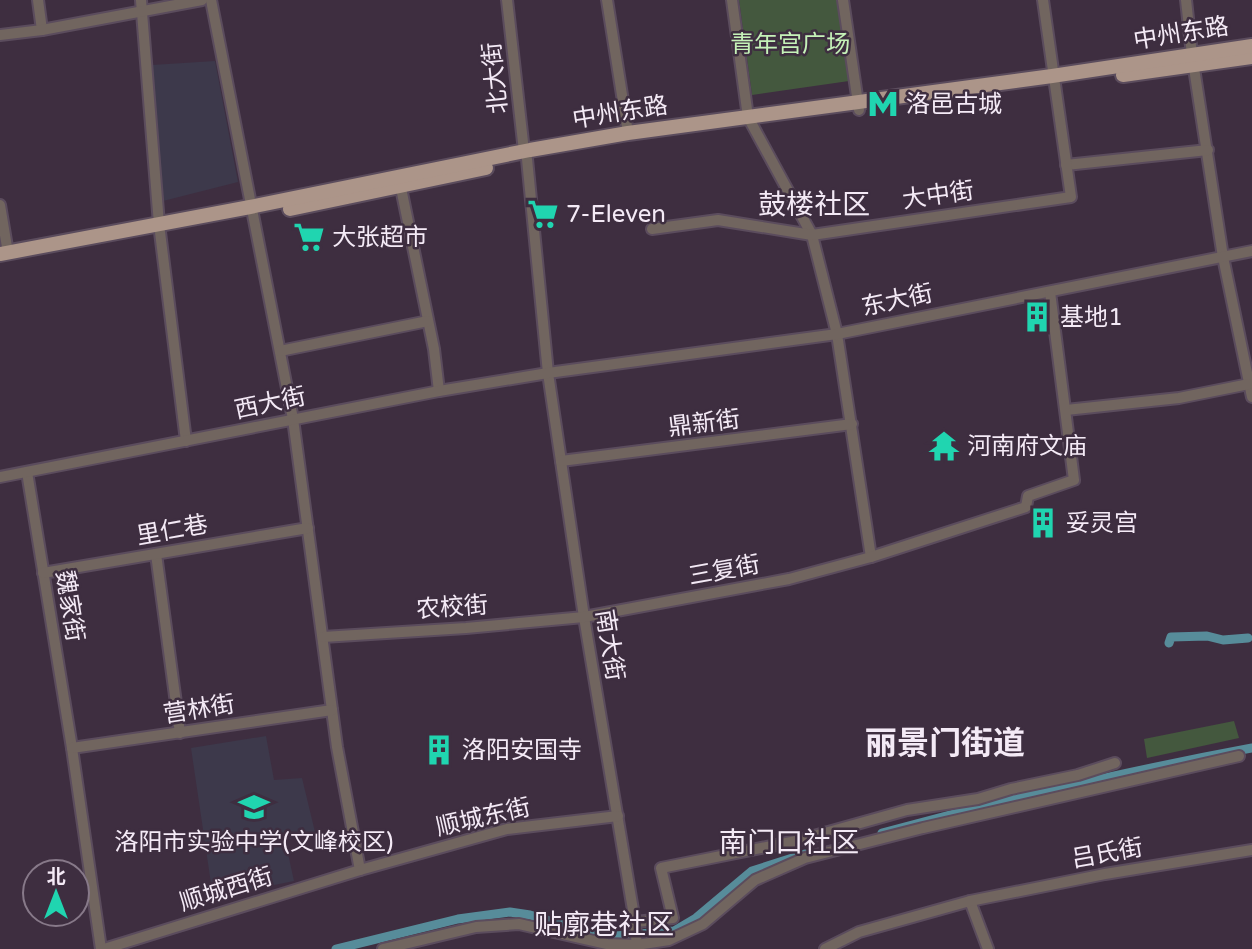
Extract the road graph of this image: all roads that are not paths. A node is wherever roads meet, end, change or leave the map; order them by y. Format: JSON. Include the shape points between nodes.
{"nodes":[{"id":1,"x":38,"y":0,"type":"edge"},
{"id":2,"x":142,"y":0,"type":"edge"},
{"id":3,"x":202,"y":0,"type":"edge"},
{"id":4,"x":211,"y":0,"type":"edge"},
{"id":5,"x":507,"y":0,"type":"edge"},
{"id":6,"x":514,"y":0,"type":"edge"},
{"id":7,"x":607,"y":0,"type":"edge"},
{"id":8,"x":732,"y":0,"type":"edge"},
{"id":9,"x":843,"y":0,"type":"edge"},
{"id":10,"x":1043,"y":0,"type":"edge"},
{"id":11,"x":1186,"y":0,"type":"edge"},
{"id":12,"x":143,"y":12,"type":"junction"},
{"id":13,"x":42,"y":30,"type":"junction"},
{"id":14,"x":0,"y":34,"type":"edge"},
{"id":15,"x":1252,"y":46,"type":"edge"},
{"id":16,"x":1252,"y":57,"type":"edge"},
{"id":17,"x":1193,"y":60,"type":"junction"},
{"id":18,"x":1052,"y":80,"type":"junction"},
{"id":19,"x":858,"y":106,"type":"junction"},
{"id":20,"x":749,"y":121,"type":"junction"},
{"id":21,"x":628,"y":133,"type":"junction"},
{"id":22,"x":1208,"y":150,"type":"junction"},
{"id":23,"x":527,"y":153,"type":"junction"},
{"id":24,"x":1066,"y":165,"type":"junction"},
{"id":25,"x":401,"y":188,"type":"junction"},
{"id":26,"x":0,"y":205,"type":"edge"},
{"id":27,"x":251,"y":211,"type":"junction"},
{"id":28,"x":160,"y":228,"type":"junction"},
{"id":29,"x":652,"y":229,"type":"dead end"},
{"id":30,"x":816,"y":234,"type":"junction"},
{"id":31,"x":1252,"y":251,"type":"edge"},
{"id":32,"x":3,"y":257,"type":"edge"},
{"id":33,"x":1223,"y":257,"type":"junction"},
{"id":34,"x":1050,"y":292,"type":"junction"},
{"id":35,"x":428,"y":321,"type":"junction"},
{"id":36,"x":837,"y":334,"type":"junction"},
{"id":37,"x":280,"y":351,"type":"junction"},
{"id":38,"x":1248,"y":352,"type":"edge"},
{"id":39,"x":548,"y":373,"type":"junction"},
{"id":40,"x":1249,"y":384,"type":"junction"},
{"id":41,"x":439,"y":391,"type":"junction"},
{"id":42,"x":1252,"y":397,"type":"edge"},
{"id":43,"x":1066,"y":410,"type":"junction"},
{"id":44,"x":293,"y":419,"type":"junction"},
{"id":45,"x":852,"y":424,"type":"junction"},
{"id":46,"x":186,"y":442,"type":"junction"},
{"id":47,"x":561,"y":461,"type":"junction"},
{"id":48,"x":27,"y":472,"type":"junction"},
{"id":49,"x":0,"y":477,"type":"edge"},
{"id":50,"x":308,"y":528,"type":"junction"},
{"id":51,"x":156,"y":554,"type":"junction"},
{"id":52,"x":871,"y":557,"type":"junction"},
{"id":53,"x":43,"y":573,"type":"junction"},
{"id":54,"x":584,"y":617,"type":"junction"},
{"id":55,"x":323,"y":636,"type":"junction"},
{"id":56,"x":332,"y":710,"type":"junction"},
{"id":57,"x":180,"y":733,"type":"junction"},
{"id":58,"x":72,"y":748,"type":"junction"},
{"id":59,"x":1240,"y":756,"type":"dead end"},
{"id":60,"x":1115,"y":763,"type":"dead end"},
{"id":61,"x":618,"y":816,"type":"junction"},
{"id":62,"x":1252,"y":850,"type":"edge"},
{"id":63,"x":360,"y":870,"type":"junction"},
{"id":64,"x":971,"y":901,"type":"junction"},
{"id":65,"x":635,"y":922,"type":"junction"},
{"id":66,"x":637,"y":947,"type":"edge"},
{"id":67,"x":102,"y":949,"type":"edge"},
{"id":68,"x":383,"y":949,"type":"edge"},
{"id":69,"x":825,"y":949,"type":"edge"},
{"id":70,"x":988,"y":949,"type":"edge"}],
"edges":[{"from":1,"to":13,"type":"street"},
{"from":2,"to":12,"type":"street"},
{"from":3,"to":12,"type":"street"},
{"from":4,"to":27,"type":"street"},
{"from":5,"to":23,"type":"street","name":"北大街"},
{"from":6,"to":23,"type":"street","name":"北大街"},
{"from":7,"to":21,"type":"street"},
{"from":8,"to":20,"type":"street"},
{"from":9,"to":19,"type":"street"},
{"from":10,"to":18,"type":"street"},
{"from":11,"to":17,"type":"street"},
{"from":12,"to":13,"type":"street"},
{"from":12,"to":28,"type":"street"},
{"from":13,"to":14,"type":"street"},
{"from":15,"to":17,"type":"main road","name":"中州东路"},
{"from":16,"to":17,"type":"main road","name":"中州东路"},
{"from":17,"to":18,"type":"main road","name":"中州东路"},
{"from":17,"to":22,"type":"street"},
{"from":18,"to":19,"type":"main road","name":"中州东路"},
{"from":18,"to":24,"type":"street"},
{"from":19,"to":20,"type":"main road","name":"中州东路"},
{"from":20,"to":21,"type":"main road","name":"中州东路"},
{"from":20,"to":23,"type":"main road","name":"中州东路"},
{"from":20,"to":30,"type":"street"},
{"from":21,"to":23,"type":"main road","name":"中州东路"},
{"from":22,"to":24,"type":"street"},
{"from":22,"to":33,"type":"street"},
{"from":23,"to":25,"type":"main road","name":"中州东路"},
{"from":23,"to":27,"type":"main road","name":"中州东路"},
{"from":23,"to":39,"type":"street","name":"南大街"},
{"from":24,"to":30,"type":"street","name":"大中街","via":[[1071,197]]},
{"from":25,"to":27,"type":"main road","name":"中州东路"},
{"from":25,"to":35,"type":"street"},
{"from":26,"to":32,"type":"street"},
{"from":27,"to":28,"type":"main road","name":"中州东路"},
{"from":27,"to":37,"type":"street"},
{"from":28,"to":32,"type":"main road","name":"中州东路"},
{"from":28,"to":46,"type":"street"},
{"from":29,"to":30,"type":"street","name":"大中街","via":[[718,220]]},
{"from":30,"to":36,"type":"street"},
{"from":31,"to":33,"type":"street","name":"东大街"},
{"from":33,"to":34,"type":"street","name":"东大街"},
{"from":33,"to":38,"type":"street"},
{"from":34,"to":36,"type":"street","name":"东大街"},
{"from":34,"to":43,"type":"street"},
{"from":35,"to":37,"type":"street"},
{"from":35,"to":41,"type":"street"},
{"from":36,"to":39,"type":"street","name":"东大街"},
{"from":36,"to":45,"type":"street"},
{"from":37,"to":44,"type":"street"},
{"from":38,"to":40,"type":"street"},
{"from":39,"to":41,"type":"street","name":"西大街"},
{"from":39,"to":47,"type":"street","name":"南大街"},
{"from":40,"to":42,"type":"street"},
{"from":40,"to":43,"type":"street","via":[[1179,398]]},
{"from":41,"to":44,"type":"street","name":"西大街"},
{"from":43,"to":52,"type":"street","name":"三复街","via":[[1074,480],[1028,496],[1026,507]]},
{"from":44,"to":46,"type":"street","name":"西大街"},
{"from":44,"to":50,"type":"street"},
{"from":45,"to":47,"type":"street","name":"鼎新街"},
{"from":45,"to":52,"type":"street"},
{"from":46,"to":48,"type":"street","name":"西大街"},
{"from":47,"to":54,"type":"street","name":"南大街"},
{"from":48,"to":49,"type":"street","name":"西大街"},
{"from":48,"to":53,"type":"street","name":"魏家街"},
{"from":50,"to":51,"type":"street","name":"里仁巷"},
{"from":50,"to":55,"type":"street"},
{"from":51,"to":53,"type":"street","name":"里仁巷"},
{"from":51,"to":57,"type":"street"},
{"from":52,"to":54,"type":"street","name":"三复街","via":[[789,579]]},
{"from":53,"to":58,"type":"street","name":"魏家街"},
{"from":54,"to":55,"type":"street","name":"农校街"},
{"from":54,"to":61,"type":"street","name":"南大街"},
{"from":55,"to":56,"type":"street"},
{"from":56,"to":57,"type":"street","name":"营林街"},
{"from":56,"to":63,"type":"street"},
{"from":57,"to":58,"type":"street","name":"营林街"},
{"from":58,"to":67,"type":"street","name":"魏家街"},
{"from":59,"to":66,"type":"street","via":[[949,821],[805,859],[755,880],[703,924],[669,940]]},
{"from":60,"to":65,"type":"street","via":[[978,799],[907,810],[796,841],[661,868],[673,918]]},
{"from":61,"to":63,"type":"street","name":"顺城东街","via":[[507,829]]},
{"from":61,"to":65,"type":"street","name":"南大街"},
{"from":62,"to":64,"type":"street","name":"吕氏街"},
{"from":63,"to":67,"type":"street","name":"顺城西街"},
{"from":64,"to":69,"type":"street","name":"吕氏街","via":[[859,932]]},
{"from":64,"to":70,"type":"street"},
{"from":65,"to":66,"type":"street","name":"南大街"},
{"from":66,"to":68,"type":"street","via":[[519,924],[476,926]]}]}
